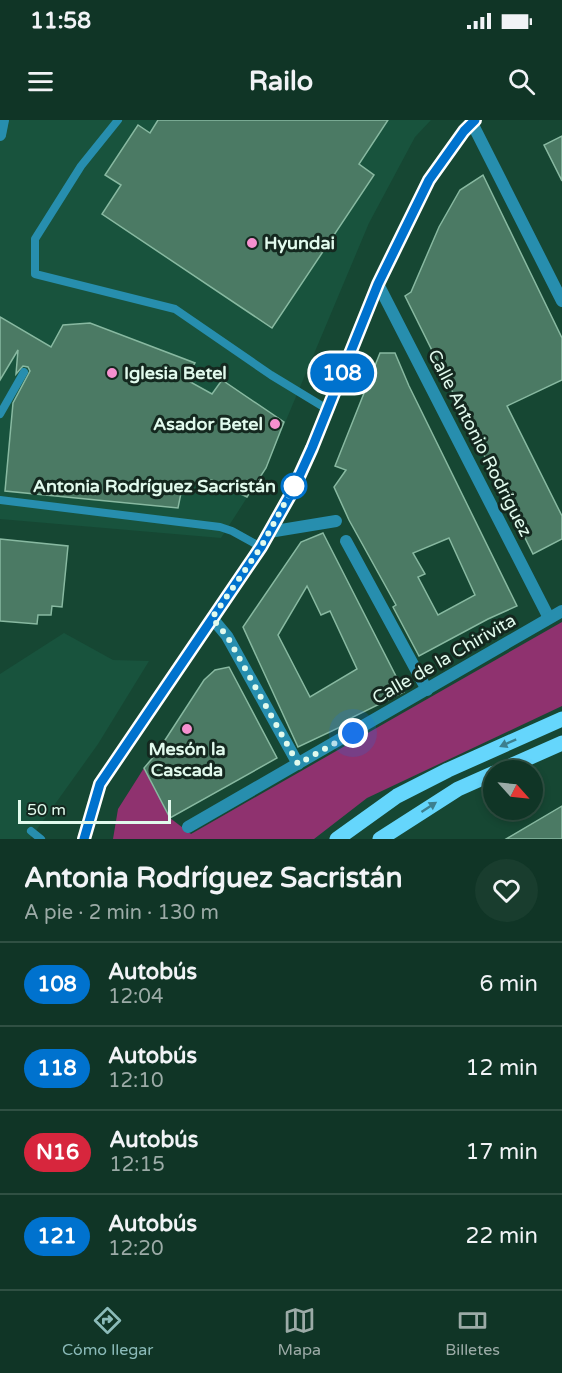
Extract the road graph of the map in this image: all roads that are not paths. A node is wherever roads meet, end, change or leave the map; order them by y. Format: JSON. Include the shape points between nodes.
{"nodes":[{"id":1,"x":3,"y":120,"type":"edge"},
{"id":2,"x":118,"y":120,"type":"edge"},
{"id":3,"x":473,"y":121,"type":"edge"},
{"id":4,"x":0,"y":135,"type":"edge"},
{"id":5,"x":378,"y":284,"type":"junction"},
{"id":6,"x":562,"y":301,"type":"edge"},
{"id":7,"x":24,"y":372,"type":"dead end"},
{"id":8,"x":327,"y":409,"type":"junction"},
{"id":9,"x":0,"y":414,"type":"edge"},
{"id":10,"x":0,"y":500,"type":"edge"},
{"id":11,"x":336,"y":521,"type":"dead end"},
{"id":12,"x":269,"y":532,"type":"junction"},
{"id":13,"x":346,"y":541,"type":"dead end"},
{"id":14,"x":261,"y":547,"type":"junction"},
{"id":15,"x":562,"y":611,"type":"edge"},
{"id":16,"x":212,"y":618,"type":"junction"},
{"id":17,"x":549,"y":618,"type":"junction"},
{"id":18,"x":427,"y":690,"type":"junction"},
{"id":19,"x":562,"y":719,"type":"edge"},
{"id":20,"x":562,"y":743,"type":"edge"},
{"id":21,"x":524,"y":760,"type":"edge"},
{"id":22,"x":298,"y":764,"type":"junction"},
{"id":23,"x":483,"y":778,"type":"edge"},
{"id":24,"x":188,"y":827,"type":"dead end"},
{"id":25,"x":31,"y":831,"type":"dead end"},
{"id":26,"x":41,"y":839,"type":"edge"},
{"id":27,"x":84,"y":839,"type":"edge"},
{"id":28,"x":337,"y":839,"type":"edge"},
{"id":29,"x":380,"y":839,"type":"edge"}],
"edges":[{"from":1,"to":4,"type":"street"},
{"from":2,"to":8,"type":"lane","via":[[81,166],[35,239],[35,274],[175,309]]},
{"from":3,"to":5,"type":"street","via":[[429,180]]},
{"from":3,"to":6,"type":"street"},
{"from":5,"to":8,"type":"street"},
{"from":5,"to":17,"type":"street","name":"Calle Antonio Rodríguez"},
{"from":7,"to":9,"type":"lane"},
{"from":8,"to":12,"type":"street","via":[[292,492]]},
{"from":10,"to":14,"type":"lane","via":[[220,527]]},
{"from":11,"to":12,"type":"street"},
{"from":12,"to":14,"type":"street"},
{"from":13,"to":18,"type":"street"},
{"from":14,"to":16,"type":"street"},
{"from":15,"to":17,"type":"street","name":"Calle de la Chirivita"},
{"from":16,"to":22,"type":"street","via":[[227,636]]},
{"from":16,"to":27,"type":"street","via":[[100,784]]},
{"from":17,"to":18,"type":"street","name":"Calle de la Chirivita"},
{"from":18,"to":22,"type":"street","name":"Calle de la Chirivita"},
{"from":19,"to":28,"type":"main road","one_way":true,"via":[[397,796]]},
{"from":20,"to":21,"type":"main road"},
{"from":22,"to":24,"type":"street","name":"Calle de la Chirivita"},
{"from":29,"to":23,"type":"main road","one_way":true,"via":[[458,789]]},
{"from":25,"to":26,"type":"lane"}]}
